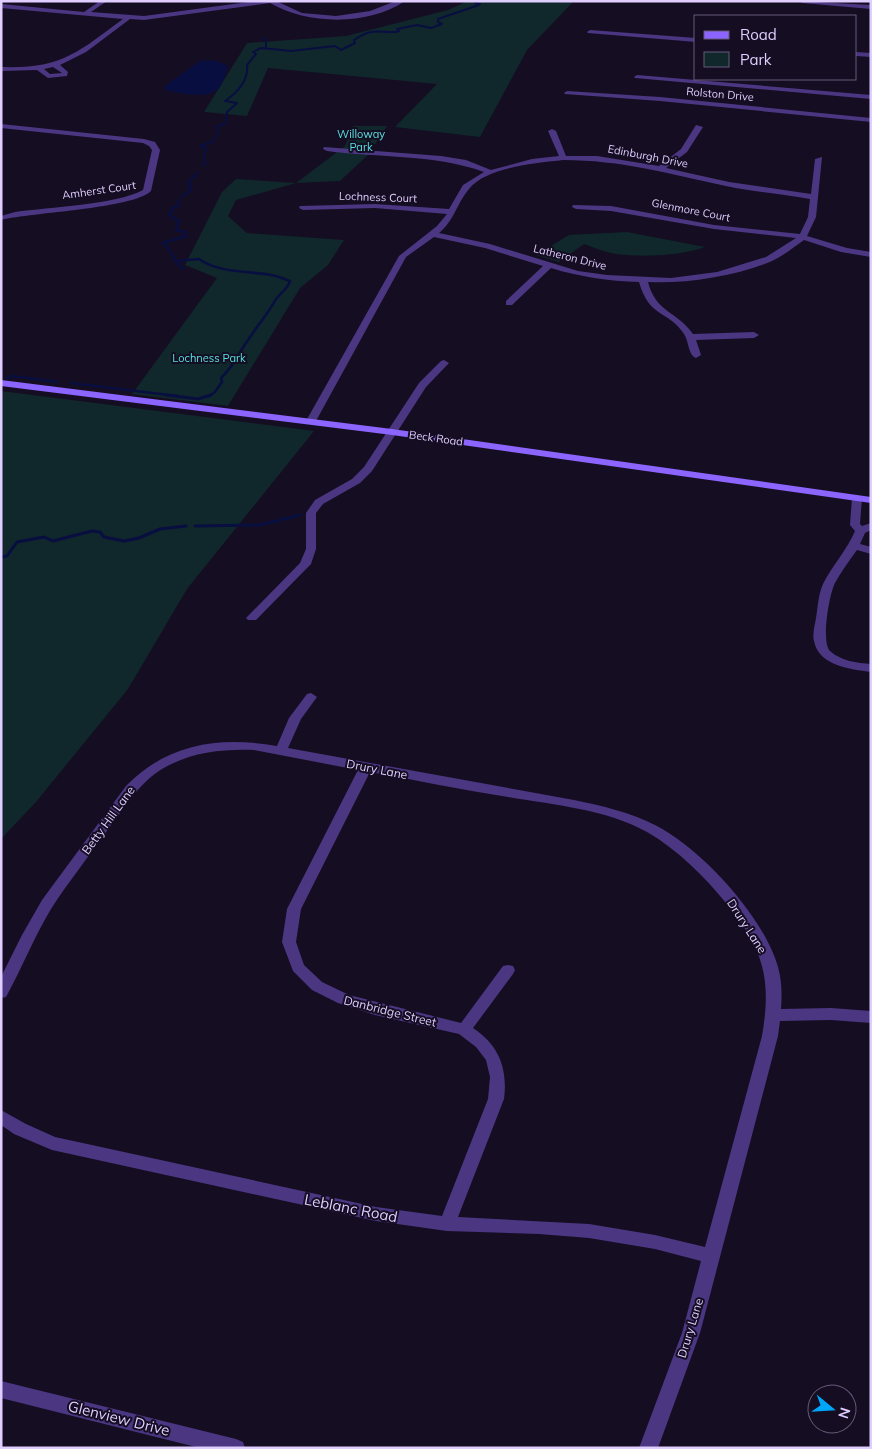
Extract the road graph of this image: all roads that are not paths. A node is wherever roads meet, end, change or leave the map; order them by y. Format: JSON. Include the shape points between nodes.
{"nodes":[{"id":1,"x":104,"y":1,"type":"edge"},
{"id":2,"x":271,"y":1,"type":"edge"},
{"id":3,"x":402,"y":1,"type":"edge"},
{"id":4,"x":802,"y":1,"type":"edge"},
{"id":5,"x":1,"y":6,"type":"edge"},
{"id":6,"x":871,"y":7,"type":"edge"},
{"id":7,"x":85,"y":14,"type":"junction"},
{"id":8,"x":304,"y":15,"type":"junction"},
{"id":9,"x":320,"y":17,"type":"junction"},
{"id":10,"x":128,"y":18,"type":"junction"},
{"id":11,"x":297,"y":22,"type":"dead end"},
{"id":12,"x":308,"y":24,"type":"dead end"},
{"id":13,"x":590,"y":32,"type":"dead end"},
{"id":14,"x":694,"y":40,"type":"edge"},
{"id":15,"x":857,"y":54,"type":"edge"},
{"id":16,"x":871,"y":55,"type":"edge"},
{"id":17,"x":55,"y":66,"type":"junction"},
{"id":18,"x":38,"y":68,"type":"junction"},
{"id":19,"x":1,"y":69,"type":"edge"},
{"id":20,"x":638,"y":77,"type":"dead end"},
{"id":21,"x":567,"y":93,"type":"dead end"},
{"id":22,"x":871,"y":96,"type":"edge"},
{"id":23,"x":871,"y":120,"type":"edge"},
{"id":24,"x":1,"y":126,"type":"edge"},
{"id":25,"x":699,"y":127,"type":"dead end"},
{"id":26,"x":552,"y":131,"type":"dead end"},
{"id":27,"x":327,"y":149,"type":"dead end"},
{"id":28,"x":563,"y":158,"type":"junction"},
{"id":29,"x":819,"y":159,"type":"dead end"},
{"id":30,"x":660,"y":169,"type":"junction"},
{"id":31,"x":491,"y":172,"type":"junction"},
{"id":32,"x":815,"y":197,"type":"junction"},
{"id":33,"x":576,"y":206,"type":"dead end"},
{"id":34,"x":303,"y":208,"type":"dead end"},
{"id":35,"x":452,"y":212,"type":"junction"},
{"id":36,"x":1,"y":218,"type":"edge"},
{"id":37,"x":433,"y":234,"type":"junction"},
{"id":38,"x":802,"y":238,"type":"junction"},
{"id":39,"x":871,"y":256,"type":"edge"},
{"id":40,"x":549,"y":265,"type":"junction"},
{"id":41,"x":643,"y":281,"type":"junction"},
{"id":42,"x":509,"y":303,"type":"dead end"},
{"id":43,"x":754,"y":335,"type":"dead end"},
{"id":44,"x":690,"y":337,"type":"junction"},
{"id":45,"x":696,"y":355,"type":"dead end"},
{"id":46,"x":444,"y":363,"type":"dead end"},
{"id":47,"x":1,"y":383,"type":"edge"},
{"id":48,"x":311,"y":421,"type":"junction"},
{"id":49,"x":392,"y":432,"type":"junction"},
{"id":50,"x":856,"y":498,"type":"junction"},
{"id":51,"x":871,"y":500,"type":"edge"},
{"id":52,"x":866,"y":529,"type":"edge"},
{"id":53,"x":854,"y":546,"type":"junction"},
{"id":54,"x":871,"y":551,"type":"edge"},
{"id":55,"x":252,"y":618,"type":"dead end"},
{"id":56,"x":871,"y":668,"type":"edge"},
{"id":57,"x":311,"y":697,"type":"dead end"},
{"id":58,"x":281,"y":751,"type":"junction"},
{"id":59,"x":366,"y":767,"type":"junction"},
{"id":60,"x":508,"y":970,"type":"dead end"},
{"id":61,"x":1,"y":992,"type":"edge"},
{"id":62,"x":774,"y":1015,"type":"junction"},
{"id":63,"x":871,"y":1017,"type":"edge"},
{"id":64,"x":464,"y":1030,"type":"junction"},
{"id":65,"x":1,"y":1116,"type":"edge"},
{"id":66,"x":447,"y":1224,"type":"junction"},
{"id":67,"x":710,"y":1256,"type":"junction"},
{"id":68,"x":1,"y":1389,"type":"edge"},
{"id":69,"x":236,"y":1448,"type":"edge"},
{"id":70,"x":648,"y":1448,"type":"edge"}],
"edges":[{"from":1,"to":7,"type":"street"},
{"from":2,"to":8,"type":"street","via":[[284,10]]},
{"from":2,"to":10,"type":"street","via":[[168,16]]},
{"from":3,"to":9,"type":"street","via":[[366,14]]},
{"from":4,"to":6,"type":"street"},
{"from":5,"to":7,"type":"street"},
{"from":7,"to":10,"type":"street"},
{"from":8,"to":9,"type":"street"},
{"from":8,"to":11,"type":"street"},
{"from":9,"to":12,"type":"street"},
{"from":10,"to":17,"type":"street","via":[[78,56]]},
{"from":13,"to":14,"type":"street"},
{"from":15,"to":16,"type":"street"},
{"from":17,"to":18,"type":"street"},
{"from":17,"to":18,"type":"street","via":[[65,75],[48,76]]},
{"from":18,"to":19,"type":"street"},
{"from":20,"to":22,"type":"street"},
{"from":21,"to":23,"type":"street","name":"Rolston Drive"},
{"from":24,"to":36,"type":"street","name":"Amherst Court","via":[[144,142],[152,144],[156,150],[147,191],[143,195]]},
{"from":25,"to":30,"type":"street","via":[[684,150]]},
{"from":26,"to":28,"type":"street"},
{"from":27,"to":31,"type":"street","via":[[368,155],[441,158]]},
{"from":28,"to":30,"type":"street","name":"Edinburgh Drive","via":[[609,160]]},
{"from":28,"to":31,"type":"street","name":"Edinburgh Drive","via":[[524,162]]},
{"from":29,"to":32,"type":"street"},
{"from":30,"to":32,"type":"street","name":"Edinburgh Drive"},
{"from":31,"to":35,"type":"street","name":"Edinburgh Drive","via":[[466,187]]},
{"from":32,"to":38,"type":"street","via":[[811,221]]},
{"from":33,"to":38,"type":"street","name":"Glenmore Court","via":[[622,208],[714,227]]},
{"from":34,"to":35,"type":"street","name":"Lochness Court","via":[[375,206]]},
{"from":35,"to":37,"type":"street","name":"Edinburgh Drive"},
{"from":37,"to":40,"type":"street","name":"Latheron Drive"},
{"from":37,"to":48,"type":"street","name":"Edinburgh Drive","via":[[402,256]]},
{"from":38,"to":39,"type":"street","name":"Glenmore Court","via":[[838,250]]},
{"from":38,"to":41,"type":"street","name":"Latheron Drive","via":[[778,254],[741,269],[689,279]]},
{"from":40,"to":41,"type":"street","name":"Latheron Drive","via":[[597,277]]},
{"from":40,"to":42,"type":"street"},
{"from":41,"to":44,"type":"street","via":[[650,303],[680,325]]},
{"from":43,"to":44,"type":"street"},
{"from":44,"to":45,"type":"street"},
{"from":46,"to":49,"type":"street","via":[[422,385]]},
{"from":47,"to":48,"type":"main road","name":"Beck Road"},
{"from":48,"to":49,"type":"main road","name":"Beck Road"},
{"from":49,"to":50,"type":"main road","name":"Beck Road"},
{"from":49,"to":55,"type":"street","via":[[368,470],[356,481],[319,502],[311,513],[311,549],[304,564]]},
{"from":50,"to":51,"type":"main road","name":"Beck Road"},
{"from":50,"to":52,"type":"street","via":[[855,525]]},
{"from":52,"to":53,"type":"street"},
{"from":53,"to":54,"type":"street"},
{"from":53,"to":56,"type":"street","via":[[829,583],[819,644],[836,661]]},
{"from":57,"to":58,"type":"street","via":[[295,718]]},
{"from":58,"to":59,"type":"street","name":"Drury Lane"},
{"from":58,"to":61,"type":"street","name":"Betty Hill Lane","via":[[240,745],[207,747],[172,758],[143,775],[47,904]]},
{"from":59,"to":62,"type":"street","name":"Drury Lane","via":[[610,814],[664,836],[700,864],[756,935],[770,965]]},
{"from":59,"to":64,"type":"street","name":"Danbridge Street","via":[[294,909],[289,931],[292,953],[306,979],[331,996]]},
{"from":60,"to":64,"type":"street"},
{"from":62,"to":63,"type":"street"},
{"from":62,"to":67,"type":"street","name":"Drury Lane"},
{"from":64,"to":66,"type":"street","name":"Danbridge Street","via":[[491,1054],[500,1085]]},
{"from":65,"to":66,"type":"street","name":"Leblanc Road","via":[[27,1133],[52,1143],[376,1214]]},
{"from":66,"to":67,"type":"street","name":"Leblanc Road","via":[[589,1231],[655,1242]]},
{"from":67,"to":70,"type":"street","name":"Drury Lane","via":[[691,1333]]},
{"from":68,"to":69,"type":"street","name":"Glenview Drive"}]}
